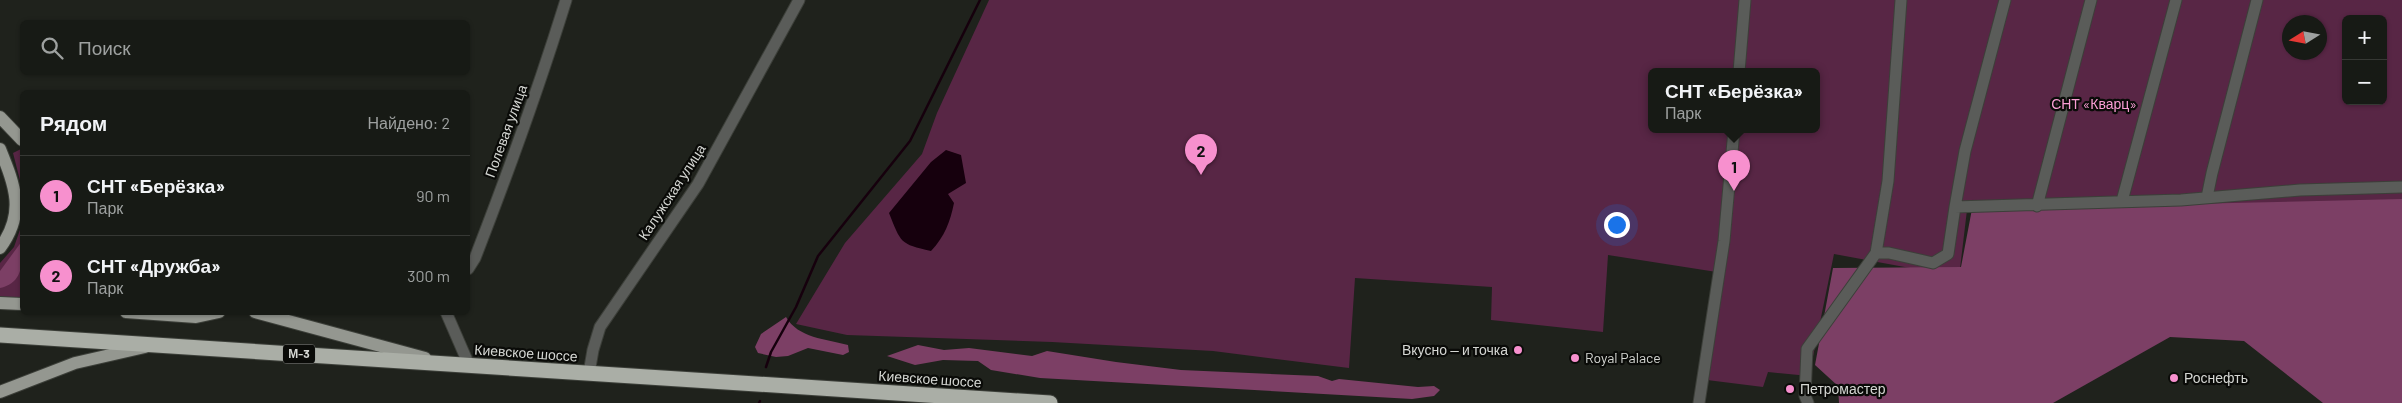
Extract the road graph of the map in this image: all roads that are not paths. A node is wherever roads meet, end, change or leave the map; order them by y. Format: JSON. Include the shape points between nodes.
{"nodes":[{"id":1,"x":566,"y":0,"type":"edge"},
{"id":2,"x":799,"y":0,"type":"edge"},
{"id":3,"x":1745,"y":0,"type":"edge"},
{"id":4,"x":1900,"y":0,"type":"edge"},
{"id":5,"x":2005,"y":0,"type":"edge"},
{"id":6,"x":2091,"y":0,"type":"edge"},
{"id":7,"x":2176,"y":0,"type":"edge"},
{"id":8,"x":2257,"y":0,"type":"edge"},
{"id":9,"x":1739,"y":68,"type":"edge"},
{"id":10,"x":0,"y":116,"type":"edge"},
{"id":11,"x":1734,"y":133,"type":"edge"},
{"id":12,"x":20,"y":138,"type":"edge"},
{"id":13,"x":0,"y":149,"type":"edge"},
{"id":14,"x":2402,"y":187,"type":"edge"},
{"id":15,"x":2208,"y":198,"type":"junction"},
{"id":16,"x":2122,"y":201,"type":"junction"},
{"id":17,"x":2037,"y":206,"type":"junction"},
{"id":18,"x":1955,"y":207,"type":"junction"},
{"id":19,"x":0,"y":248,"type":"edge"},
{"id":20,"x":1876,"y":253,"type":"junction"},
{"id":21,"x":470,"y":266,"type":"edge"},
{"id":22,"x":0,"y":302,"type":"edge"},
{"id":23,"x":20,"y":304,"type":"edge"},
{"id":24,"x":168,"y":315,"type":"edge"},
{"id":25,"x":205,"y":315,"type":"edge"},
{"id":26,"x":266,"y":315,"type":"edge"},
{"id":27,"x":447,"y":315,"type":"edge"},
{"id":28,"x":0,"y":335,"type":"edge"},
{"id":29,"x":153,"y":345,"type":"junction"},
{"id":30,"x":444,"y":364,"type":"junction"},
{"id":31,"x":468,"y":365,"type":"junction"},
{"id":32,"x":589,"y":373,"type":"junction"},
{"id":33,"x":0,"y":392,"type":"edge"},
{"id":34,"x":1050,"y":403,"type":"edge"},
{"id":35,"x":1699,"y":403,"type":"edge"},
{"id":36,"x":1808,"y":403,"type":"edge"}],
"edges":[{"from":1,"to":21,"type":"street","name":"Полевая улица","via":[[505,180]]},
{"from":2,"to":32,"type":"street","name":"Калужская улица","via":[[698,184],[600,328]]},
{"from":3,"to":9,"type":"street"},
{"from":4,"to":20,"type":"street","via":[[1888,181]]},
{"from":5,"to":18,"type":"street","via":[[1965,150]]},
{"from":6,"to":17,"type":"street"},
{"from":7,"to":16,"type":"street"},
{"from":8,"to":15,"type":"street"},
{"from":10,"to":12,"type":"main road"},
{"from":11,"to":35,"type":"street","via":[[1724,241]]},
{"from":13,"to":19,"type":"main road","via":[[16,193],[13,225]]},
{"from":14,"to":15,"type":"street","via":[[2300,190]]},
{"from":15,"to":16,"type":"street"},
{"from":16,"to":17,"type":"street"},
{"from":17,"to":18,"type":"street"},
{"from":18,"to":20,"type":"street","via":[[1948,254],[1933,263]]},
{"from":20,"to":36,"type":"street","via":[[1807,348],[1804,396]]},
{"from":22,"to":23,"type":"main road"},
{"from":24,"to":25,"type":"main road"},
{"from":26,"to":30,"type":"main road"},
{"from":27,"to":31,"type":"street"},
{"from":28,"to":29,"type":"highway","name":"Киевское шоссе","number":"М-3"},
{"from":29,"to":30,"type":"highway","name":"Киевское шоссе","number":"М-3"},
{"from":29,"to":33,"type":"main road","via":[[75,363]]},
{"from":30,"to":31,"type":"highway","name":"Киевское шоссе","number":"М-3"},
{"from":31,"to":32,"type":"highway","name":"Киевское шоссе","number":"М-3"},
{"from":32,"to":34,"type":"highway","name":"Киевское шоссе","number":"М-3"}]}
